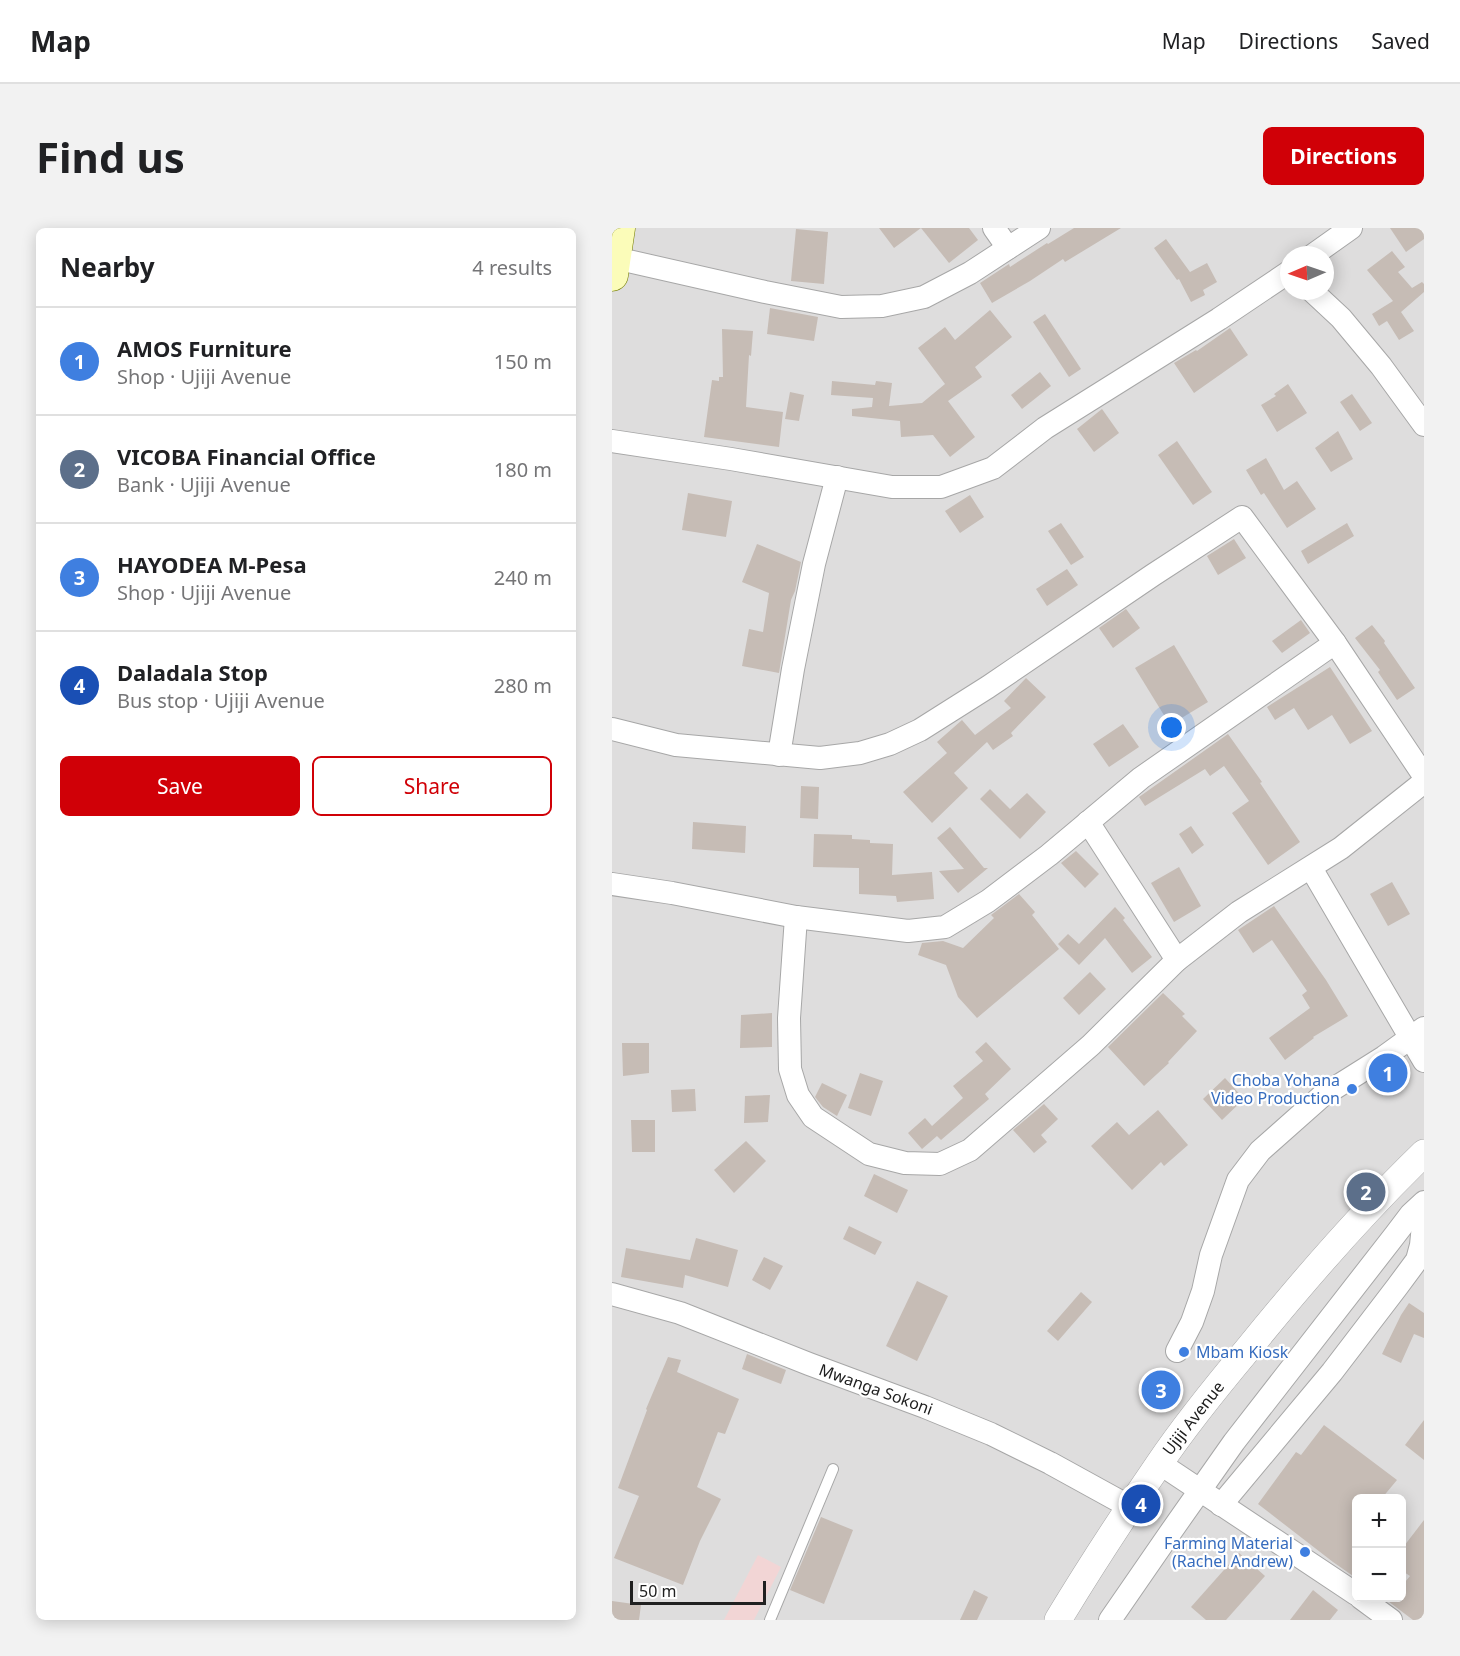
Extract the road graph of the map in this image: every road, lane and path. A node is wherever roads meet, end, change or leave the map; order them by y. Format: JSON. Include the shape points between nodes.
{"nodes":[{"id":1,"x":994,"y":228,"type":"edge"},
{"id":2,"x":1039,"y":228,"type":"edge"},
{"id":3,"x":1351,"y":228,"type":"edge"},
{"id":4,"x":1326,"y":246,"type":"edge"},
{"id":5,"x":1008,"y":248,"type":"junction"},
{"id":6,"x":615,"y":254,"type":"edge"},
{"id":7,"x":1280,"y":278,"type":"edge"},
{"id":8,"x":1322,"y":300,"type":"edge"},
{"id":9,"x":1424,"y":425,"type":"edge"},
{"id":10,"x":612,"y":441,"type":"edge"},
{"id":11,"x":837,"y":477,"type":"junction"},
{"id":12,"x":1335,"y":643,"type":"junction"},
{"id":13,"x":612,"y":729,"type":"edge"},
{"id":14,"x":779,"y":755,"type":"junction"},
{"id":15,"x":1424,"y":776,"type":"edge"},
{"id":16,"x":1424,"y":782,"type":"edge"},
{"id":17,"x":1088,"y":822,"type":"junction"},
{"id":18,"x":1311,"y":868,"type":"junction"},
{"id":19,"x":612,"y":884,"type":"edge"},
{"id":20,"x":796,"y":917,"type":"junction"},
{"id":21,"x":1177,"y":960,"type":"junction"},
{"id":22,"x":1417,"y":1033,"type":"edge"},
{"id":23,"x":1424,"y":1061,"type":"edge"},
{"id":24,"x":1424,"y":1153,"type":"edge"},
{"id":25,"x":1385,"y":1191,"type":"junction"},
{"id":26,"x":1420,"y":1217,"type":"edge"},
{"id":27,"x":612,"y":1294,"type":"edge"},
{"id":28,"x":1177,"y":1351,"type":"dead end"},
{"id":29,"x":1159,"y":1463,"type":"junction"},
{"id":30,"x":833,"y":1469,"type":"dead end"},
{"id":31,"x":1200,"y":1489,"type":"junction"},
{"id":32,"x":1221,"y":1505,"type":"junction"},
{"id":33,"x":1130,"y":1507,"type":"junction"},
{"id":34,"x":1352,"y":1591,"type":"edge"},
{"id":35,"x":1366,"y":1602,"type":"edge"},
{"id":36,"x":770,"y":1620,"type":"edge"},
{"id":37,"x":1058,"y":1620,"type":"edge"},
{"id":38,"x":1110,"y":1620,"type":"edge"},
{"id":39,"x":1391,"y":1620,"type":"edge"}],
"edges":[{"from":1,"to":5,"type":"street"},
{"from":2,"to":5,"type":"street"},
{"from":3,"to":4,"type":"street"},
{"from":5,"to":6,"type":"street","via":[[924,297],[882,306],[841,307],[753,290]]},
{"from":7,"to":11,"type":"street","via":[[1045,428],[993,468],[941,487],[892,487]]},
{"from":8,"to":9,"type":"street","via":[[1381,366]]},
{"from":10,"to":11,"type":"street"},
{"from":11,"to":14,"type":"street","via":[[814,564]]},
{"from":12,"to":14,"type":"street","via":[[1242,517],[921,730],[860,753],[820,758]]},
{"from":12,"to":15,"type":"street"},
{"from":12,"to":17,"type":"street","via":[[1141,778]]},
{"from":13,"to":14,"type":"street","via":[[676,745]]},
{"from":16,"to":18,"type":"street","via":[[1341,849]]},
{"from":17,"to":20,"type":"street","via":[[988,901],[945,927],[908,931]]},
{"from":17,"to":21,"type":"street"},
{"from":18,"to":21,"type":"street","via":[[1239,912]]},
{"from":18,"to":22,"type":"street"},
{"from":19,"to":20,"type":"street"},
{"from":20,"to":21,"type":"street","via":[[789,1069],[798,1095],[813,1117],[868,1154],[904,1163],[940,1164],[970,1150],[1091,1045]]},
{"from":22,"to":23,"type":"street"},
{"from":22,"to":28,"type":"street","via":[[1322,1096],[1260,1151],[1238,1180],[1210,1255],[1192,1322]]},
{"from":24,"to":25,"type":"street","name":"Ujiji Avenue"},
{"from":25,"to":26,"type":"street"},
{"from":25,"to":29,"type":"street","name":"Ujiji Avenue","via":[[1285,1303]]},
{"from":26,"to":31,"type":"street","via":[[1234,1442]]},
{"from":26,"to":32,"type":"street","via":[[1417,1260]]},
{"from":27,"to":33,"type":"street","name":"Mwanga Sokoni","via":[[680,1312],[991,1434]]},
{"from":29,"to":31,"type":"street"},
{"from":29,"to":33,"type":"street","name":"Ujiji Avenue"},
{"from":30,"to":36,"type":"lane"},
{"from":31,"to":32,"type":"street"},
{"from":31,"to":38,"type":"street"},
{"from":32,"to":34,"type":"street"},
{"from":33,"to":37,"type":"street","name":"Ujiji Avenue"},
{"from":35,"to":39,"type":"street"}]}
